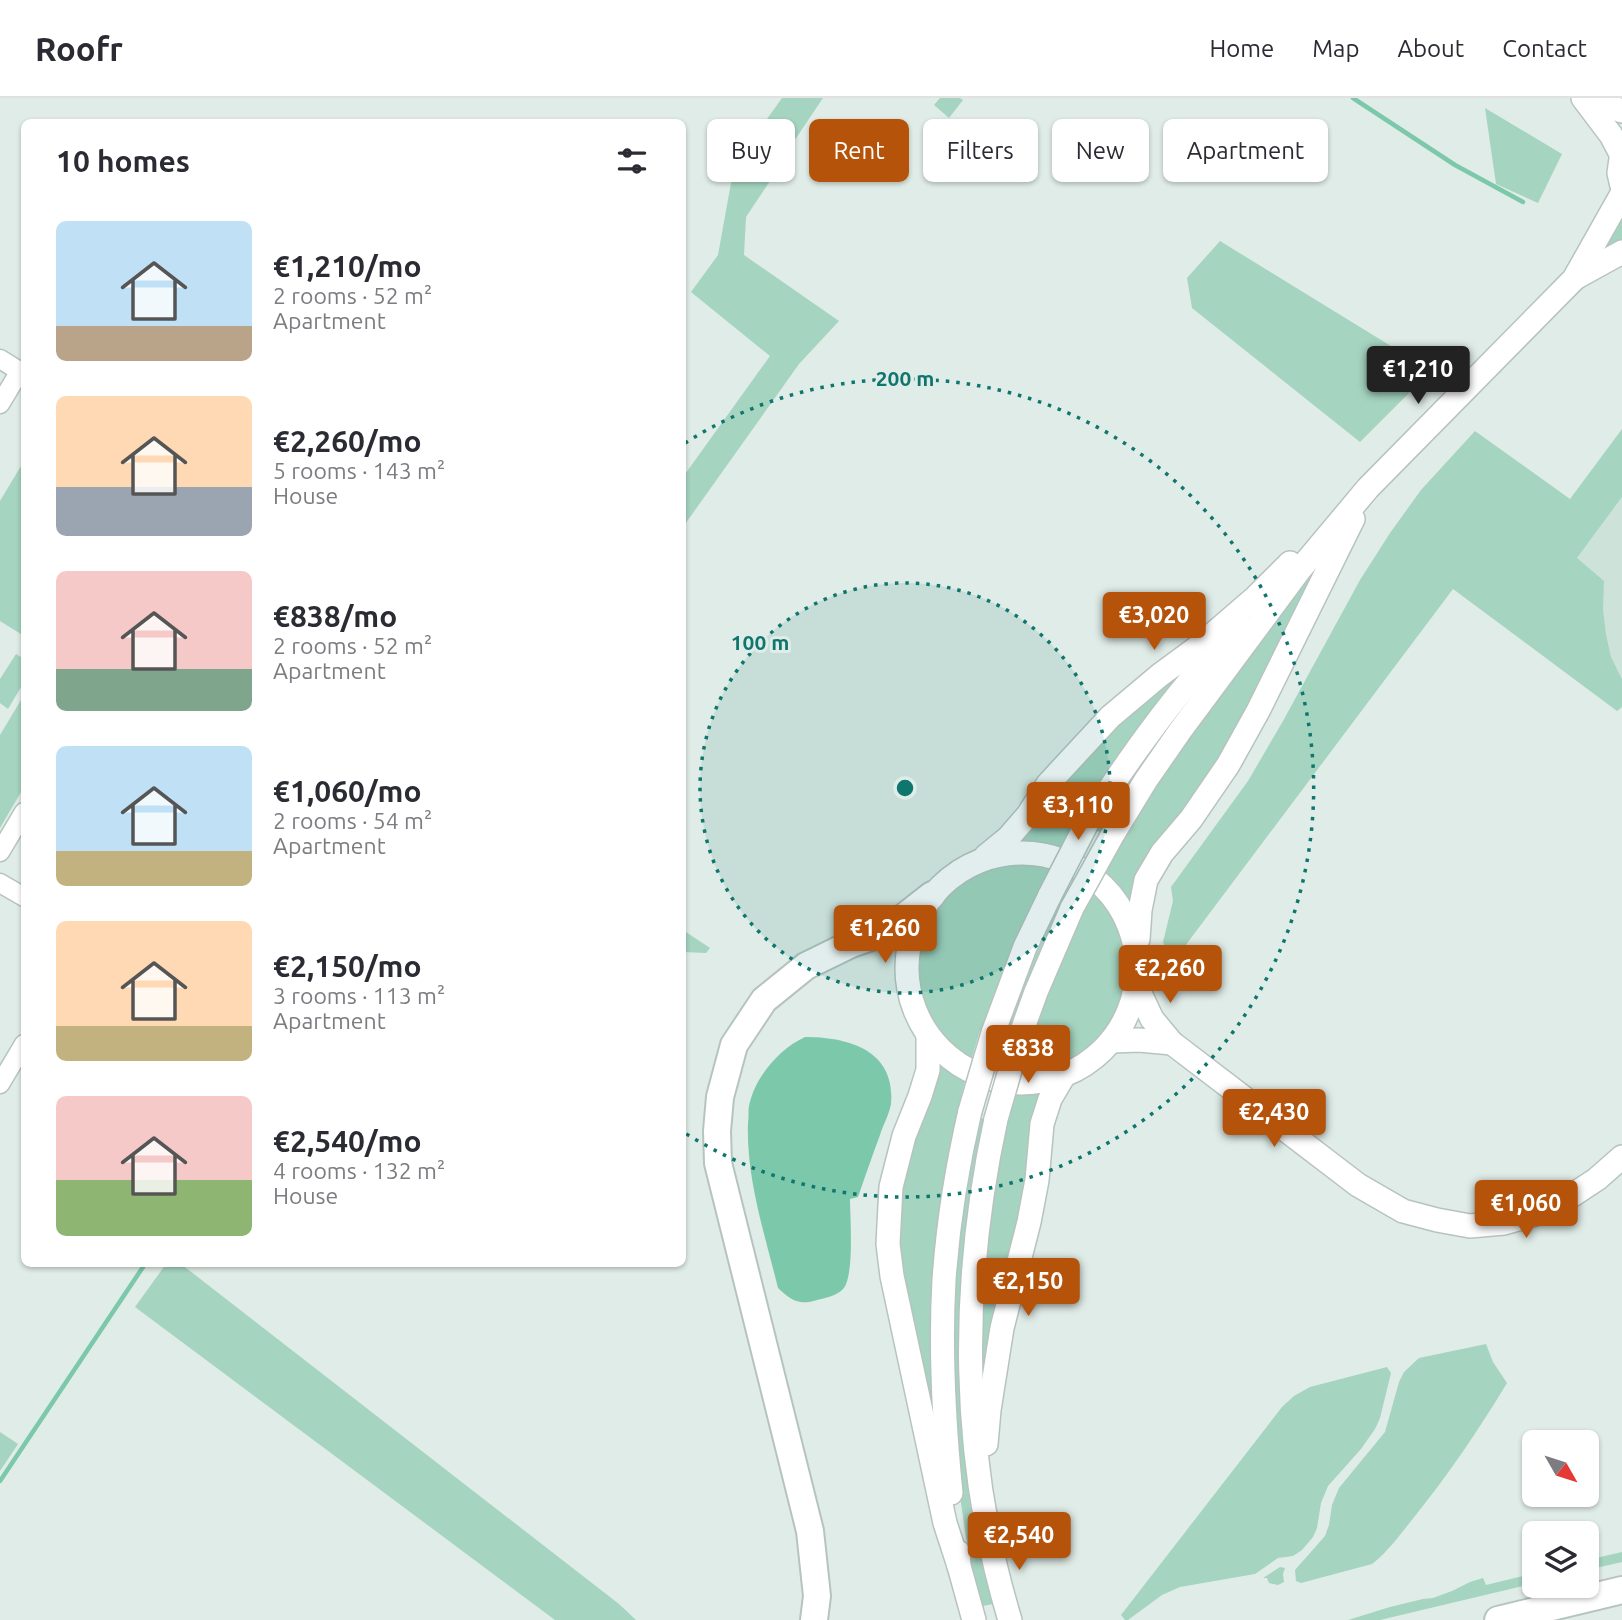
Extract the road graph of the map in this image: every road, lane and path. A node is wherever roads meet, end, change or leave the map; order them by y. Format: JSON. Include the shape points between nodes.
{"nodes":[{"id":1,"x":1586,"y":98,"type":"edge"},
{"id":2,"x":1622,"y":111,"type":"edge"},
{"id":3,"x":1622,"y":153,"type":"edge"},
{"id":4,"x":1622,"y":186,"type":"edge"},
{"id":5,"x":1622,"y":194,"type":"edge"},
{"id":6,"x":1622,"y":252,"type":"edge"},
{"id":7,"x":1574,"y":279,"type":"junction"},
{"id":8,"x":0,"y":359,"type":"edge"},
{"id":9,"x":21,"y":371,"type":"edge"},
{"id":10,"x":21,"y":373,"type":"edge"},
{"id":11,"x":0,"y":404,"type":"edge"},
{"id":12,"x":1368,"y":488,"type":"junction"},
{"id":13,"x":1301,"y":568,"type":"junction"},
{"id":14,"x":21,"y":817,"type":"edge"},
{"id":15,"x":0,"y":852,"type":"edge"},
{"id":16,"x":981,"y":860,"type":"junction"},
{"id":17,"x":0,"y":883,"type":"edge"},
{"id":18,"x":21,"y":895,"type":"edge"},
{"id":19,"x":932,"y":895,"type":"junction"},
{"id":20,"x":1138,"y":956,"type":"junction"},
{"id":21,"x":1137,"y":986,"type":"junction"},
{"id":22,"x":928,"y":1037,"type":"junction"},
{"id":23,"x":1112,"y":1041,"type":"junction"},
{"id":24,"x":1172,"y":1043,"type":"junction"},
{"id":25,"x":7,"y":1056,"type":"edge"},
{"id":26,"x":1063,"y":1077,"type":"junction"},
{"id":27,"x":0,"y":1084,"type":"edge"},
{"id":28,"x":1622,"y":1157,"type":"edge"},
{"id":29,"x":993,"y":1556,"type":"junction"},
{"id":30,"x":959,"y":1566,"type":"junction"},
{"id":31,"x":1622,"y":1590,"type":"edge"},
{"id":32,"x":1007,"y":1609,"type":"edge"},
{"id":33,"x":972,"y":1613,"type":"edge"},
{"id":34,"x":814,"y":1620,"type":"edge"},
{"id":35,"x":1499,"y":1620,"type":"edge"}],
"edges":[{"from":1,"to":2,"type":"main road"},
{"from":1,"to":3,"type":"main road"},
{"from":3,"to":4,"type":"main road"},
{"from":5,"to":7,"type":"main road"},
{"from":6,"to":7,"type":"main road"},
{"from":7,"to":12,"type":"main road"},
{"from":8,"to":9,"type":"street"},
{"from":10,"to":11,"type":"street"},
{"from":12,"to":13,"type":"main road"},
{"from":12,"to":16,"type":"main road","via":[[1256,597],[1110,717],[1048,784],[1008,838]]},
{"from":12,"to":20,"type":"main road","via":[[1228,765],[1146,880]]},
{"from":13,"to":29,"type":"main road","bridge":true,"via":[[1180,731],[1113,834],[1073,908],[1019,1039],[996,1119],[979,1206],[972,1280],[972,1409],[978,1481]]},
{"from":13,"to":30,"type":"main road","bridge":true,"via":[[1207,662],[1125,765],[1088,821],[1050,895],[993,1033],[970,1111],[952,1200],[944,1280],[945,1408]]},
{"from":14,"to":15,"type":"street"},
{"from":16,"to":19,"type":"main road","via":[[954,874]]},
{"from":16,"to":20,"type":"main road","via":[[1010,853],[1040,854],[1078,867],[1116,900]]},
{"from":17,"to":18,"type":"street"},
{"from":19,"to":22,"type":"main road","via":[[916,921],[907,950],[909,990]]},
{"from":19,"to":34,"type":"highway","via":[[874,936],[806,966],[764,1000],[734,1045],[720,1097],[718,1163],[810,1531],[817,1597]]},
{"from":20,"to":21,"type":"main road"},
{"from":21,"to":23,"type":"main road","via":[[1128,1016]]},
{"from":21,"to":24,"type":"main road","via":[[1152,1019]]},
{"from":22,"to":26,"type":"main road","via":[[966,1069],[1003,1083],[1034,1084]]},
{"from":22,"to":30,"type":"main road","via":[[928,1070],[891,1187],[888,1244],[943,1512]]},
{"from":23,"to":24,"type":"main road"},
{"from":23,"to":26,"type":"main road","via":[[1090,1062]]},
{"from":24,"to":28,"type":"main road","via":[[1358,1185],[1403,1211],[1437,1220],[1470,1226],[1504,1223],[1550,1210]]},
{"from":25,"to":27,"type":"street"},
{"from":26,"to":29,"type":"main road","via":[[1042,1124],[1037,1180],[1002,1328],[989,1410],[985,1458]]},
{"from":29,"to":32,"type":"main road"},
{"from":30,"to":33,"type":"main road"},
{"from":31,"to":35,"type":"highway"}]}
